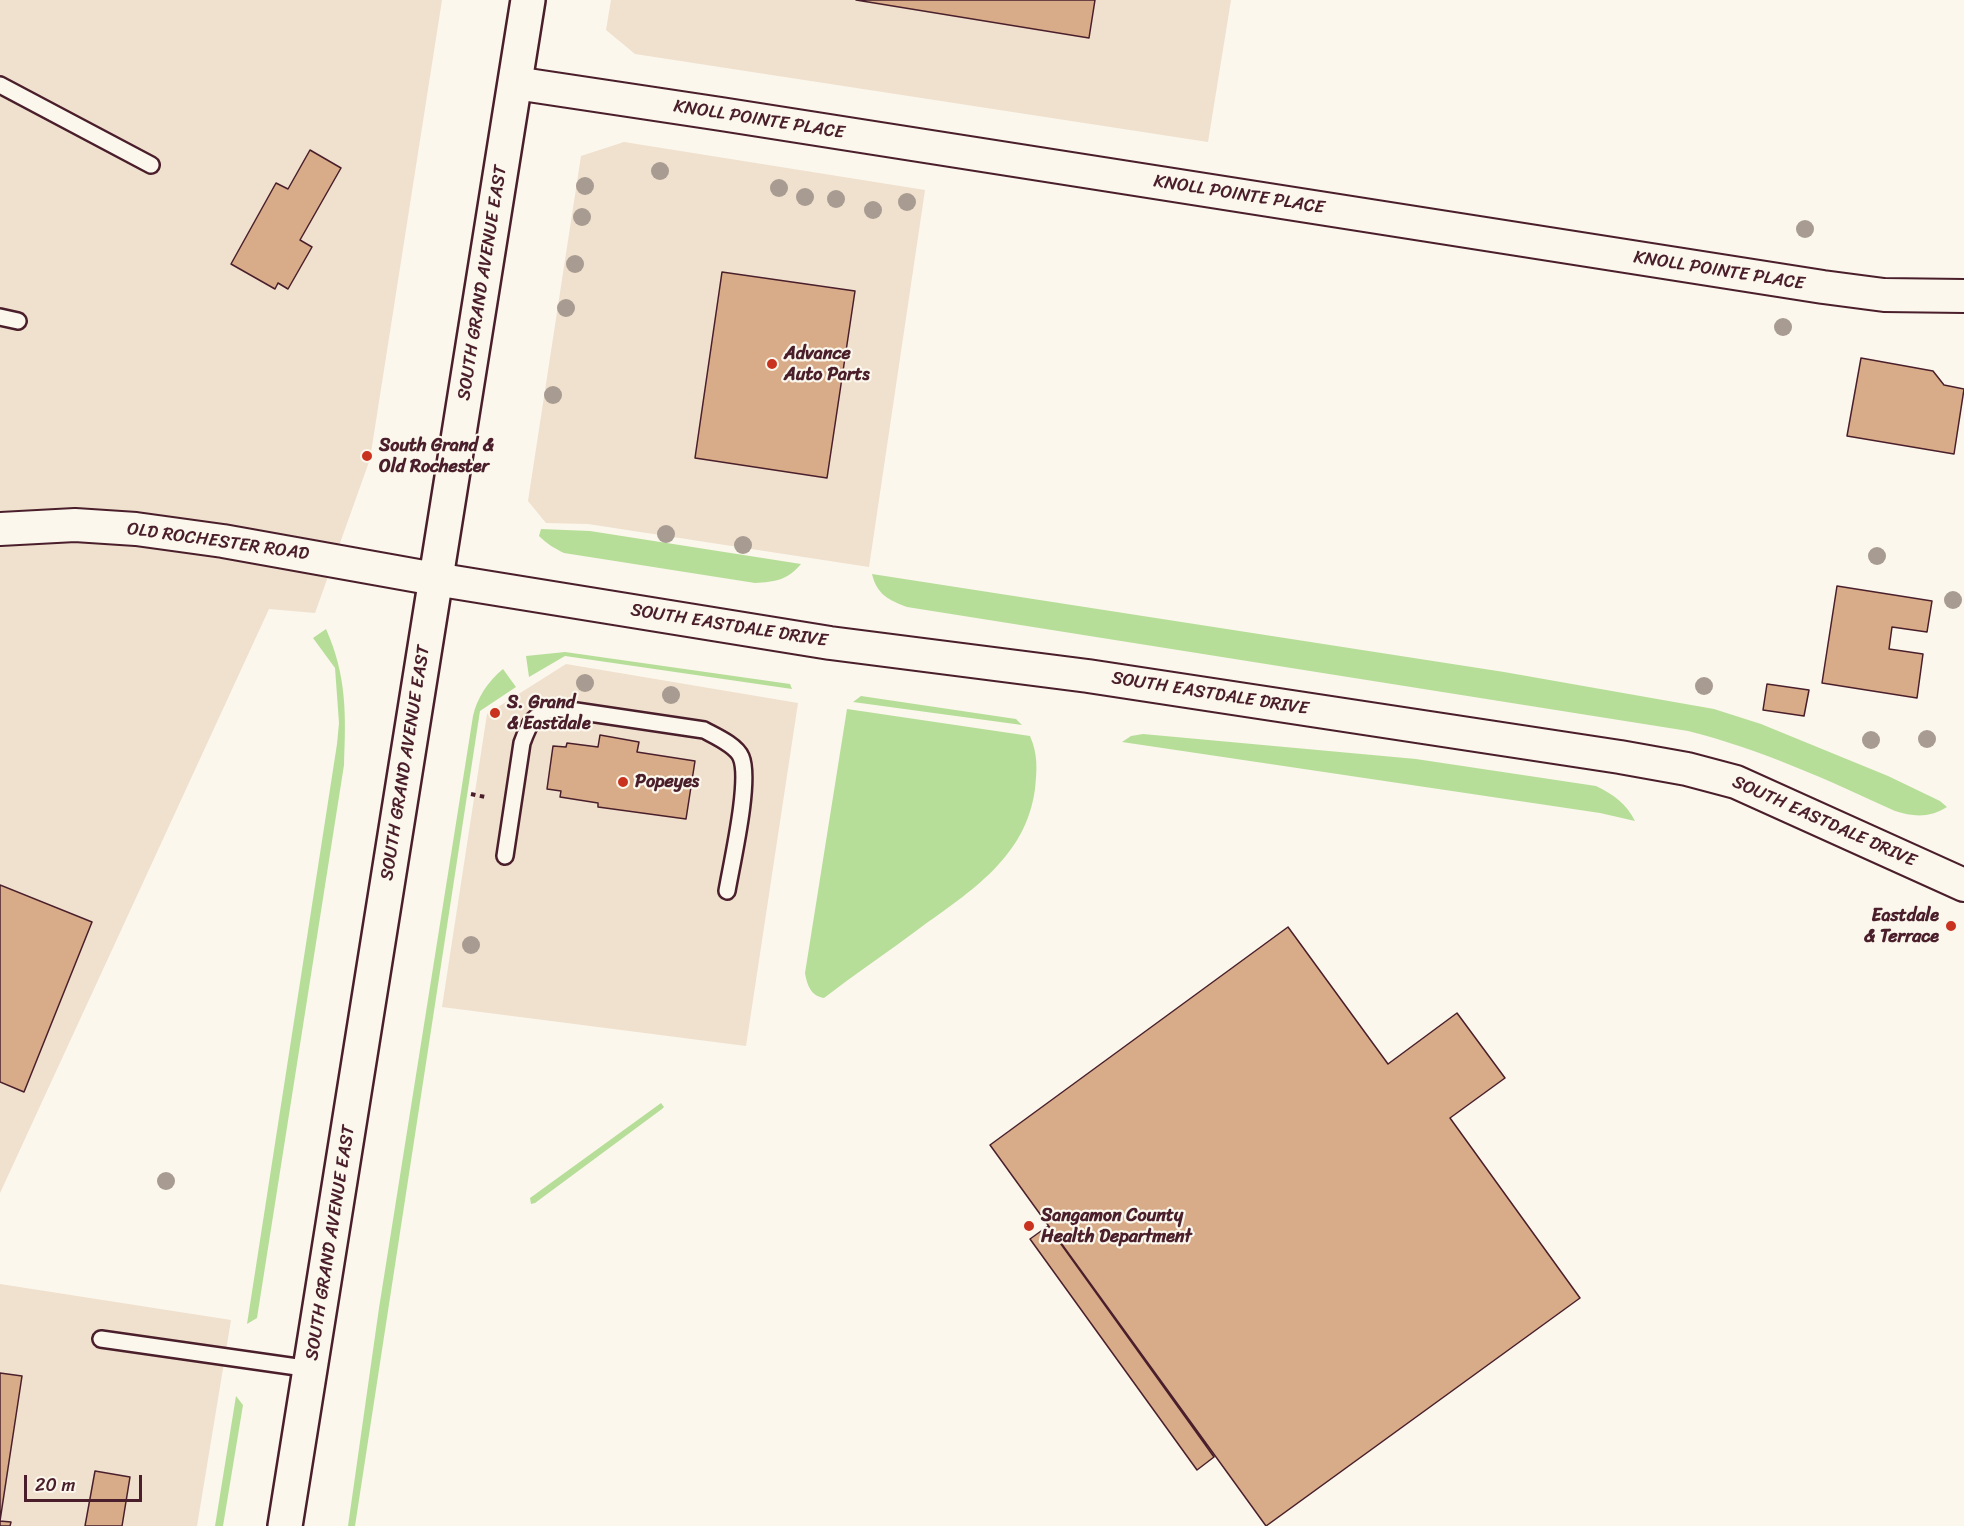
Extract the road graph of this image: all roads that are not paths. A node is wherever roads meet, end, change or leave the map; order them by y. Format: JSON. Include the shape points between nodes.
{"nodes":[{"id":1,"x":528,"y":0,"type":"edge"},
{"id":2,"x":515,"y":83,"type":"junction"},
{"id":3,"x":0,"y":85,"type":"edge"},
{"id":4,"x":151,"y":165,"type":"dead end"},
{"id":5,"x":1964,"y":296,"type":"edge"},
{"id":6,"x":0,"y":317,"type":"edge"},
{"id":7,"x":18,"y":321,"type":"dead end"},
{"id":8,"x":0,"y":529,"type":"edge"},
{"id":9,"x":435,"y":579,"type":"junction"},
{"id":10,"x":505,"y":856,"type":"dead end"},
{"id":11,"x":1964,"y":885,"type":"edge"},
{"id":12,"x":727,"y":891,"type":"dead end"},
{"id":13,"x":101,"y":1339,"type":"dead end"},
{"id":14,"x":311,"y":1369,"type":"junction"},
{"id":15,"x":285,"y":1526,"type":"edge"}],
"edges":[{"from":1,"to":2,"type":"main road","name":"SOUTH GRAND AVENUE EAST"},
{"from":2,"to":5,"type":"street","name":"KNOLL POINTE PLACE","via":[[1823,287],[1884,295]]},
{"from":2,"to":9,"type":"main road","name":"SOUTH GRAND AVENUE EAST"},
{"from":3,"to":4,"type":"lane"},
{"from":6,"to":7,"type":"lane"},
{"from":8,"to":9,"type":"street","name":"OLD ROCHESTER ROAD","via":[[75,525],[136,529]]},
{"from":9,"to":11,"type":"street","name":"SOUTH EASTDALE DRIVE","via":[[830,643],[1088,676],[1687,769],[1736,782]]},
{"from":9,"to":14,"type":"main road","name":"SOUTH GRAND AVENUE EAST"},
{"from":10,"to":12,"type":"lane","via":[[522,743],[528,726],[539,713],[556,708],[704,730],[725,741],[741,756],[745,782]]},
{"from":13,"to":14,"type":"lane"},
{"from":14,"to":15,"type":"main road","name":"SOUTH GRAND AVENUE EAST"}]}
